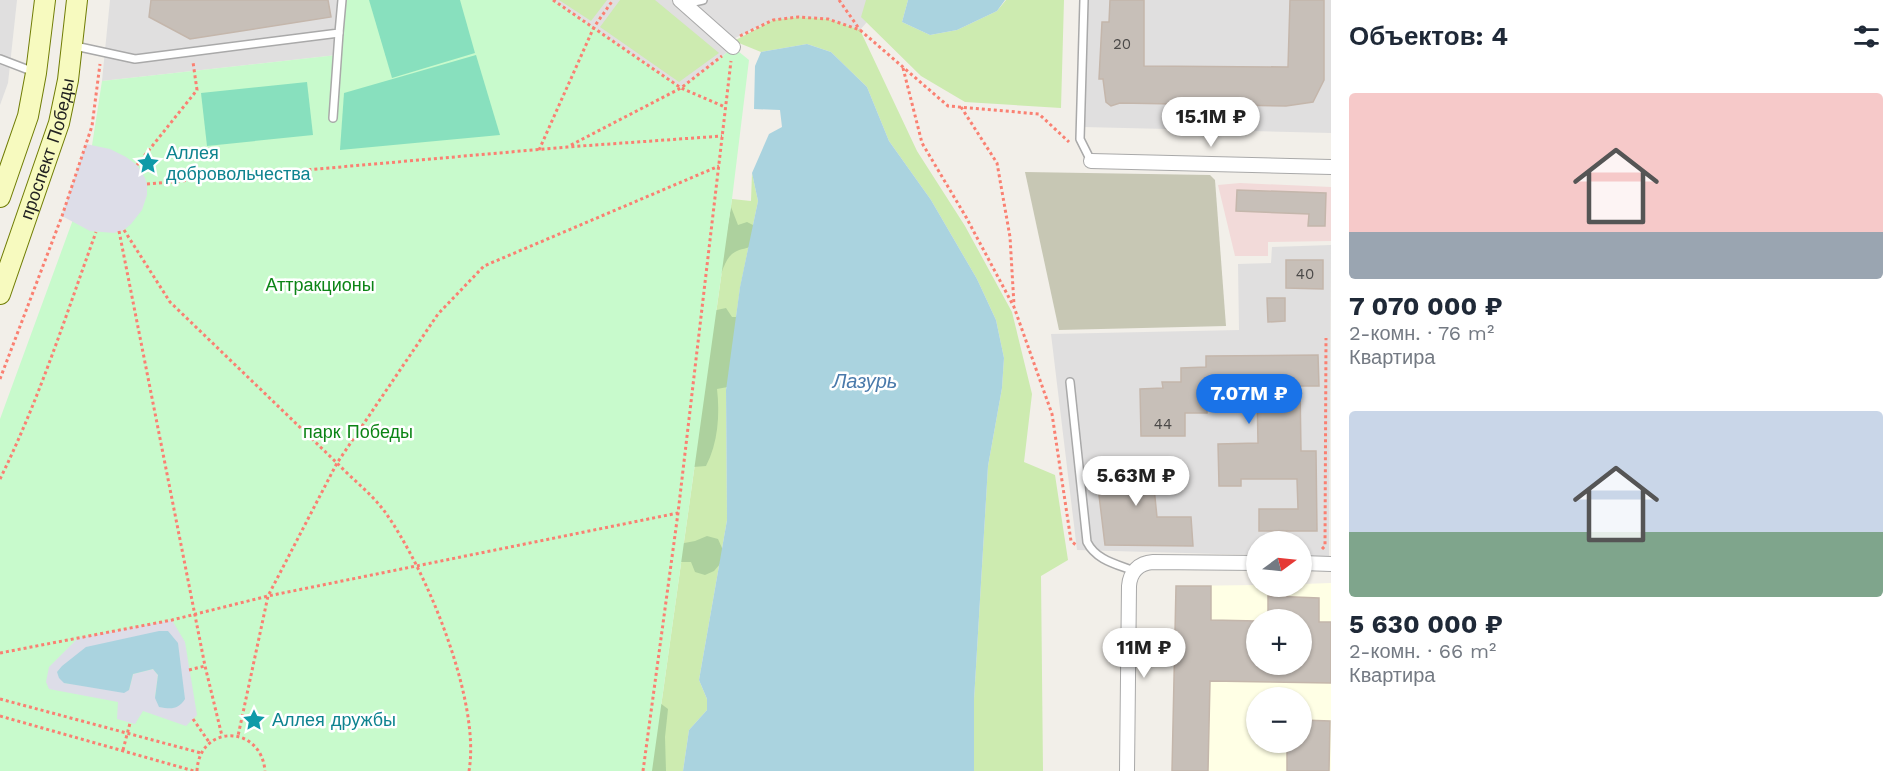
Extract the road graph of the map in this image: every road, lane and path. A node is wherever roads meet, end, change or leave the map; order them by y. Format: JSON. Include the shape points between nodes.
{"nodes":[{"id":1,"x":77,"y":0,"type":"edge"},
{"id":2,"x":342,"y":0,"type":"edge"},
{"id":3,"x":553,"y":0,"type":"edge"},
{"id":4,"x":613,"y":0,"type":"edge"},
{"id":5,"x":703,"y":0,"type":"edge"},
{"id":6,"x":839,"y":0,"type":"edge"},
{"id":7,"x":1084,"y":0,"type":"edge"},
{"id":8,"x":682,"y":2,"type":"edge"},
{"id":9,"x":45,"y":4,"type":"edge"},
{"id":10,"x":594,"y":27,"type":"junction"},
{"id":11,"x":860,"y":30,"type":"junction"},
{"id":12,"x":339,"y":33,"type":"junction"},
{"id":13,"x":730,"y":44,"type":"junction"},
{"id":14,"x":72,"y":46,"type":"junction"},
{"id":15,"x":192,"y":52,"type":"junction"},
{"id":16,"x":101,"y":53,"type":"junction"},
{"id":17,"x":0,"y":59,"type":"edge"},
{"id":18,"x":903,"y":68,"type":"junction"},
{"id":19,"x":36,"y":73,"type":"junction"},
{"id":20,"x":681,"y":88,"type":"junction"},
{"id":21,"x":725,"y":107,"type":"junction"},
{"id":22,"x":961,"y":107,"type":"junction"},
{"id":23,"x":333,"y":118,"type":"dead end"},
{"id":24,"x":722,"y":136,"type":"junction"},
{"id":25,"x":567,"y":147,"type":"junction"},
{"id":26,"x":540,"y":150,"type":"junction"},
{"id":27,"x":1091,"y":161,"type":"junction"},
{"id":28,"x":137,"y":165,"type":"dead end"},
{"id":29,"x":719,"y":166,"type":"junction"},
{"id":30,"x":1331,"y":167,"type":"edge"},
{"id":31,"x":147,"y":184,"type":"dead end"},
{"id":32,"x":0,"y":197,"type":"edge"},
{"id":33,"x":96,"y":232,"type":"dead end"},
{"id":34,"x":0,"y":294,"type":"edge"},
{"id":35,"x":1014,"y":307,"type":"junction"},
{"id":36,"x":1326,"y":338,"type":"dead end"},
{"id":37,"x":0,"y":379,"type":"edge"},
{"id":38,"x":1070,"y":382,"type":"dead end"},
{"id":39,"x":337,"y":463,"type":"junction"},
{"id":40,"x":0,"y":480,"type":"edge"},
{"id":41,"x":678,"y":513,"type":"junction"},
{"id":42,"x":1092,"y":551,"type":"junction"},
{"id":43,"x":1312,"y":556,"type":"edge"},
{"id":44,"x":1246,"y":563,"type":"edge"},
{"id":45,"x":1312,"y":563,"type":"edge"},
{"id":46,"x":1331,"y":564,"type":"edge"},
{"id":47,"x":417,"y":566,"type":"junction"},
{"id":48,"x":1134,"y":571,"type":"junction"},
{"id":49,"x":268,"y":597,"type":"junction"},
{"id":50,"x":195,"y":614,"type":"junction"},
{"id":51,"x":0,"y":653,"type":"edge"},
{"id":52,"x":205,"y":666,"type":"junction"},
{"id":53,"x":189,"y":670,"type":"dead end"},
{"id":54,"x":0,"y":699,"type":"edge"},
{"id":55,"x":0,"y":716,"type":"edge"},
{"id":56,"x":193,"y":719,"type":"dead end"},
{"id":57,"x":130,"y":723,"type":"dead end"},
{"id":58,"x":127,"y":733,"type":"junction"},
{"id":59,"x":222,"y":736,"type":"junction"},
{"id":60,"x":238,"y":736,"type":"junction"},
{"id":61,"x":209,"y":743,"type":"junction"},
{"id":62,"x":122,"y":751,"type":"junction"},
{"id":63,"x":201,"y":753,"type":"junction"},
{"id":64,"x":196,"y":771,"type":"edge"},
{"id":65,"x":265,"y":771,"type":"edge"},
{"id":66,"x":469,"y":771,"type":"edge"},
{"id":67,"x":643,"y":771,"type":"edge"},
{"id":68,"x":1127,"y":771,"type":"edge"}],
"edges":[{"from":1,"to":14,"type":"main road","name":"проспект Победы"},
{"from":2,"to":12,"type":"lane"},
{"from":3,"to":10,"type":"path"},
{"from":4,"to":10,"type":"path"},
{"from":5,"to":8,"type":"lane"},
{"from":6,"to":11,"type":"path"},
{"from":7,"to":27,"type":"lane","via":[[1080,139]]},
{"from":8,"to":13,"type":"street"},
{"from":9,"to":14,"type":"main road","via":[[54,33]]},
{"from":9,"to":19,"type":"main road","name":"проспект Победы"},
{"from":10,"to":20,"type":"path"},
{"from":10,"to":26,"type":"path"},
{"from":11,"to":13,"type":"path","via":[[828,18],[798,17],[773,20]]},
{"from":11,"to":18,"type":"path"},
{"from":12,"to":15,"type":"lane"},
{"from":12,"to":23,"type":"lane"},
{"from":13,"to":20,"type":"path","via":[[718,60]]},
{"from":13,"to":21,"type":"path"},
{"from":14,"to":16,"type":"lane"},
{"from":14,"to":34,"type":"main road","name":"проспект Победы","via":[[58,123]]},
{"from":15,"to":16,"type":"lane","via":[[135,59]]},
{"from":15,"to":28,"type":"path","via":[[197,90]]},
{"from":16,"to":37,"type":"path","via":[[92,126]]},
{"from":17,"to":19,"type":"lane"},
{"from":18,"to":22,"type":"path","via":[[948,106]]},
{"from":18,"to":35,"type":"path","via":[[922,143]]},
{"from":19,"to":32,"type":"main road","name":"проспект Победы","via":[[28,116]]},
{"from":20,"to":21,"type":"path"},
{"from":20,"to":25,"type":"path"},
{"from":21,"to":24,"type":"path"},
{"from":22,"to":27,"type":"path","via":[[1039,114]]},
{"from":22,"to":35,"type":"path","via":[[997,163],[1010,237]]},
{"from":24,"to":25,"type":"path"},
{"from":24,"to":29,"type":"path"},
{"from":25,"to":26,"type":"path"},
{"from":26,"to":31,"type":"path"},
{"from":27,"to":30,"type":"street"},
{"from":29,"to":39,"type":"path","via":[[484,266],[438,314]]},
{"from":29,"to":41,"type":"path"},
{"from":33,"to":40,"type":"path","via":[[15,450]]},
{"from":35,"to":42,"type":"path","via":[[1052,414],[1071,542]]},
{"from":36,"to":43,"type":"path","via":[[1325,546]]},
{"from":38,"to":42,"type":"lane","via":[[1087,542]]},
{"from":39,"to":47,"type":"path","via":[[384,512]]},
{"from":39,"to":49,"type":"path"},
{"from":39,"to":50,"type":"path","via":[[170,302],[122,230]]},
{"from":41,"to":47,"type":"path"},
{"from":41,"to":67,"type":"path"},
{"from":42,"to":48,"type":"lane"},
{"from":44,"to":48,"type":"street","via":[[1153,561]]},
{"from":45,"to":46,"type":"street"},
{"from":47,"to":49,"type":"path"},
{"from":47,"to":66,"type":"path","via":[[460,676],[469,727]]},
{"from":48,"to":68,"type":"street","via":[[1129,586]]},
{"from":49,"to":50,"type":"path"},
{"from":49,"to":60,"type":"path"},
{"from":50,"to":51,"type":"path"},
{"from":50,"to":52,"type":"path"},
{"from":52,"to":53,"type":"path"},
{"from":52,"to":59,"type":"path"},
{"from":54,"to":58,"type":"path"},
{"from":55,"to":62,"type":"path"},
{"from":56,"to":61,"type":"path"},
{"from":57,"to":58,"type":"path"},
{"from":58,"to":62,"type":"path"},
{"from":58,"to":63,"type":"path"},
{"from":59,"to":60,"type":"path"},
{"from":59,"to":61,"type":"path"},
{"from":60,"to":65,"type":"path","via":[[255,745]]},
{"from":61,"to":63,"type":"path"},
{"from":62,"to":64,"type":"path"},
{"from":63,"to":64,"type":"path"}]}
